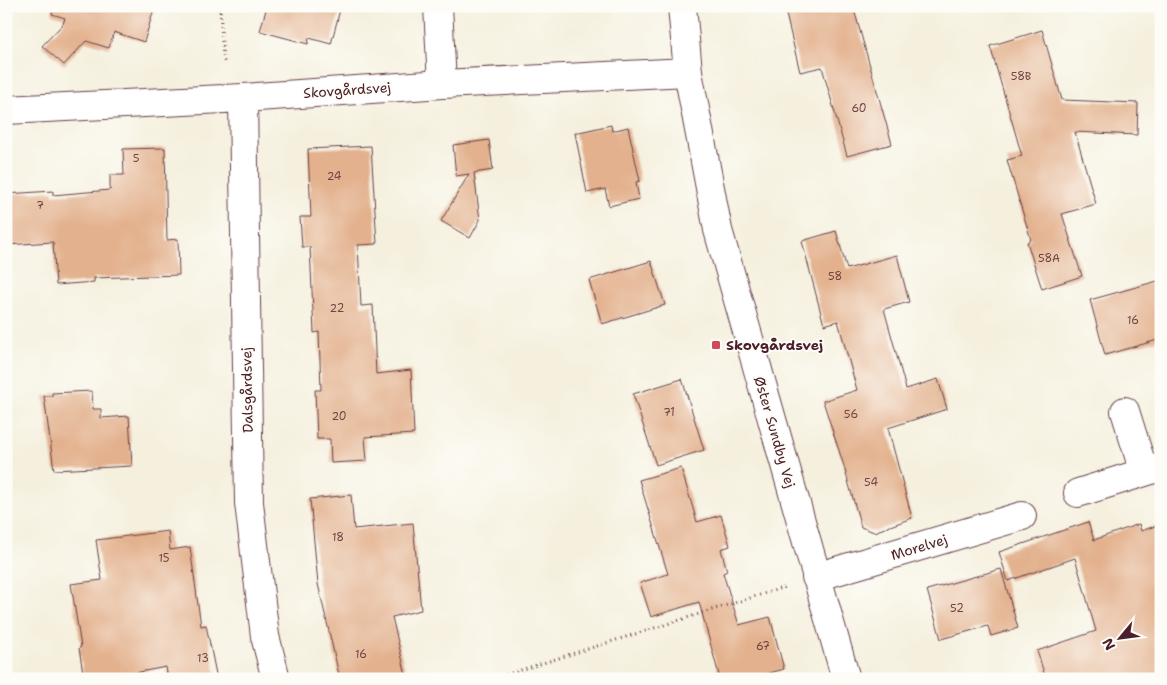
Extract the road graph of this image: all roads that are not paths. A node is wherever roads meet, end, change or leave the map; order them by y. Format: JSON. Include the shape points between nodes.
{"nodes":[{"id":1,"x":438,"y":6,"type":"edge"},
{"id":2,"x":682,"y":6,"type":"edge"},
{"id":3,"x":688,"y":72,"type":"junction"},
{"id":4,"x":442,"y":84,"type":"junction"},
{"id":5,"x":243,"y":98,"type":"junction"},
{"id":6,"x":6,"y":110,"type":"edge"},
{"id":7,"x":1125,"y":411,"type":"dead end"},
{"id":8,"x":1152,"y":470,"type":"edge"},
{"id":9,"x":1078,"y":493,"type":"dead end"},
{"id":10,"x":1022,"y":516,"type":"dead end"},
{"id":11,"x":816,"y":577,"type":"junction"},
{"id":12,"x":276,"y":679,"type":"edge"},
{"id":13,"x":846,"y":679,"type":"edge"}],
"edges":[{"from":1,"to":4,"type":"street"},
{"from":2,"to":3,"type":"street","name":"Øster Sundby Vej"},
{"from":3,"to":4,"type":"street","name":"Skovgårdsvej"},
{"from":3,"to":11,"type":"street","name":"Øster Sundby Vej","via":[[718,230]]},
{"from":4,"to":5,"type":"street","name":"Skovgårdsvej"},
{"from":5,"to":6,"type":"street","name":"Skovgårdsvej"},
{"from":5,"to":12,"type":"street","name":"Dalsgårdsvej","via":[[249,503],[265,636]]},
{"from":7,"to":8,"type":"street"},
{"from":8,"to":9,"type":"street"},
{"from":10,"to":11,"type":"street","name":"Morelvej"},
{"from":11,"to":13,"type":"street","name":"Øster Sundby Vej"}]}
